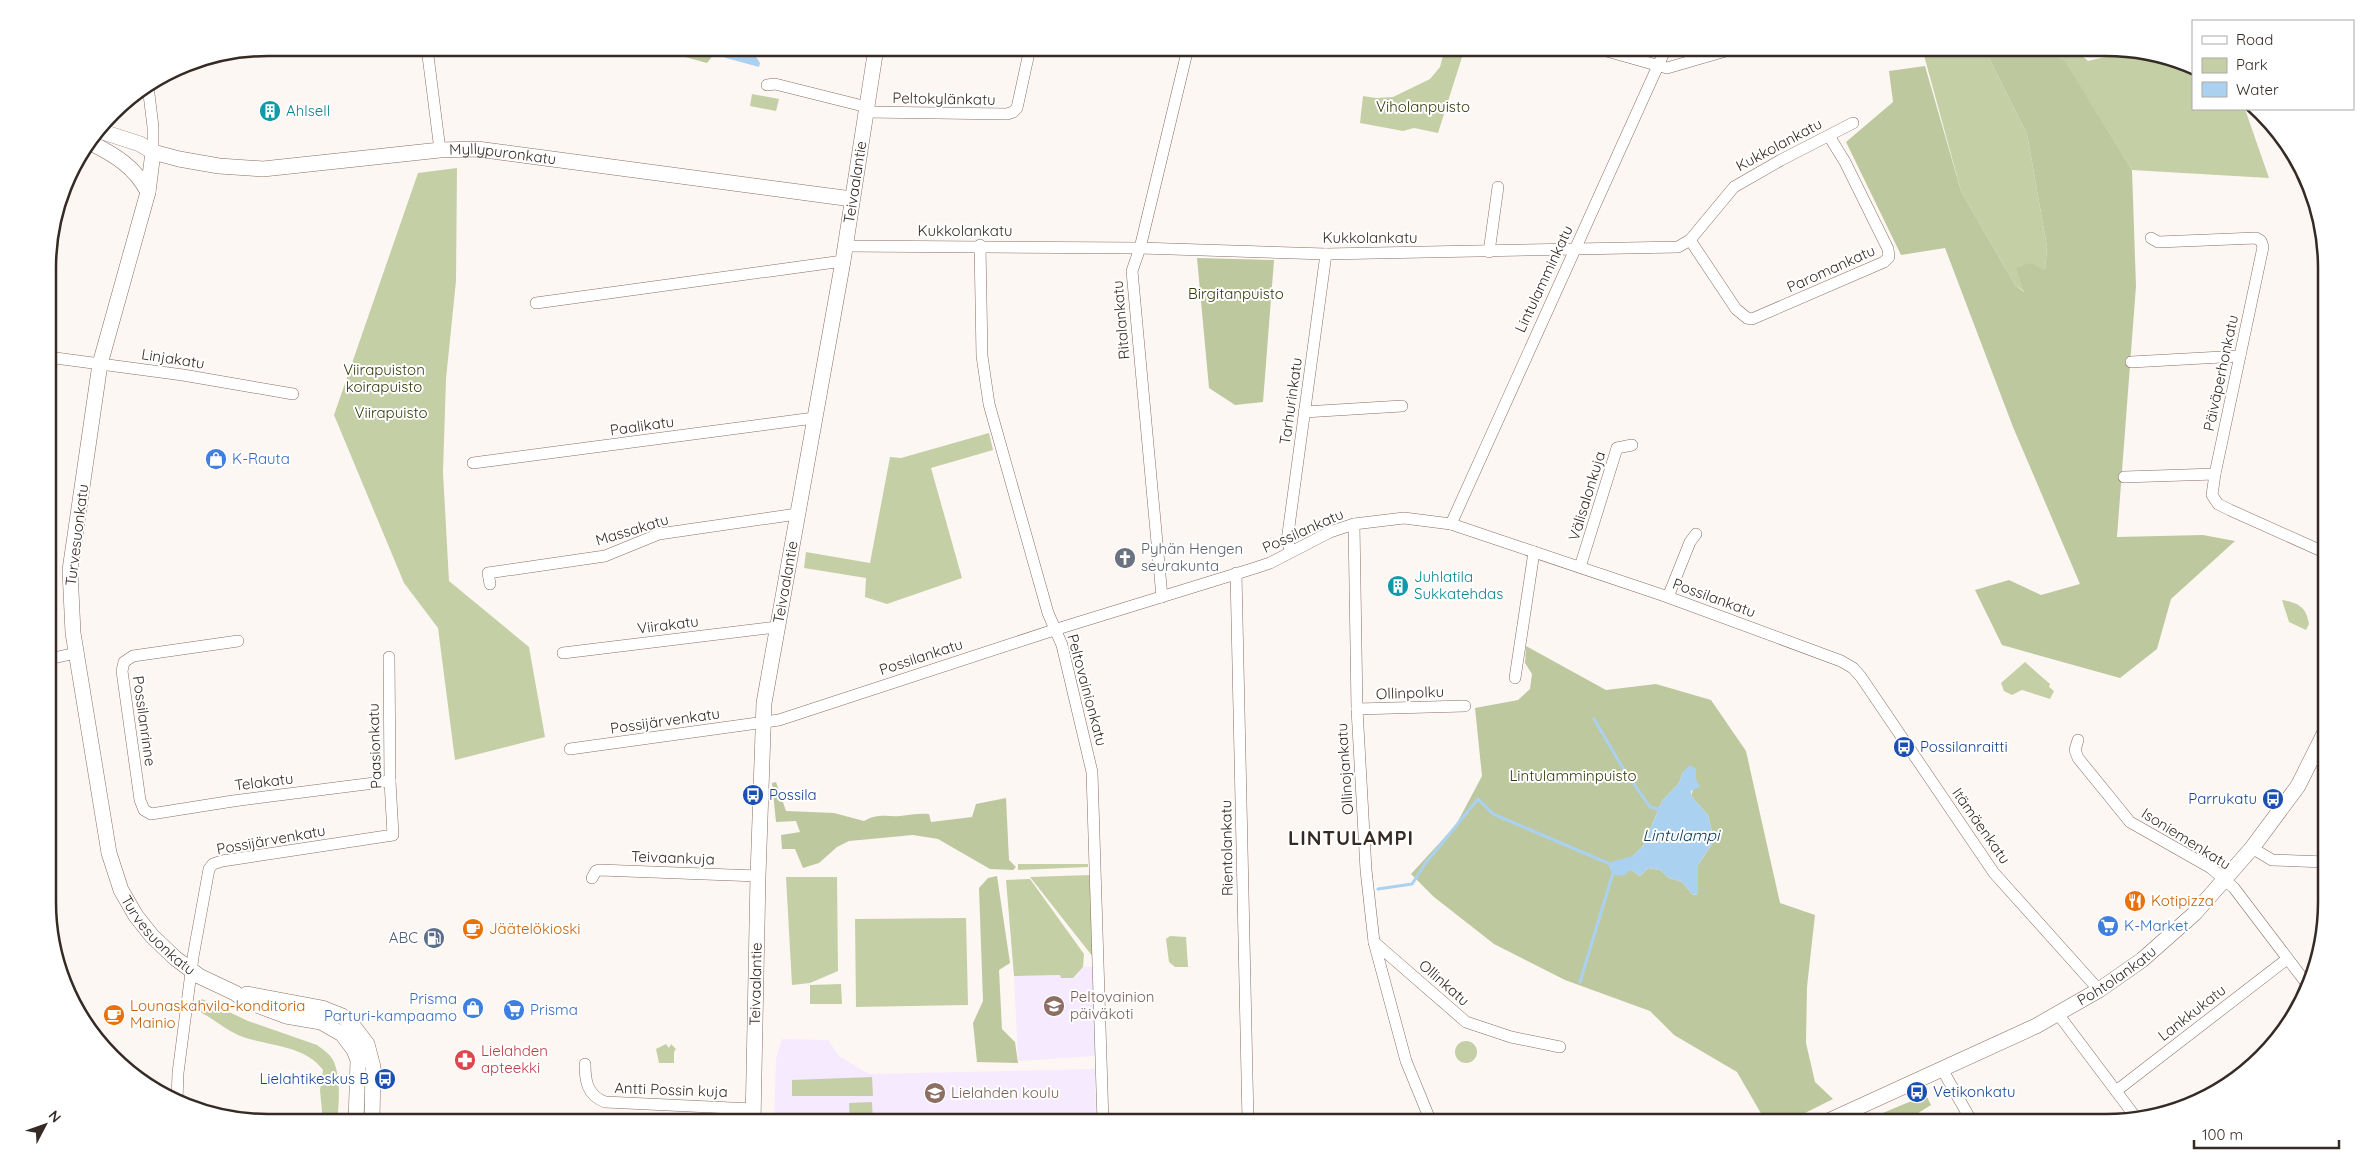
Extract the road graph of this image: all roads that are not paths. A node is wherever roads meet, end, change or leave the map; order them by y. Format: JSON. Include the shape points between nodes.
{"nodes":[{"id":1,"x":428,"y":56,"type":"edge"},
{"id":2,"x":875,"y":56,"type":"edge"},
{"id":3,"x":1028,"y":56,"type":"edge"},
{"id":4,"x":1186,"y":56,"type":"edge"},
{"id":5,"x":1624,"y":56,"type":"edge"},
{"id":6,"x":1662,"y":56,"type":"edge"},
{"id":7,"x":1709,"y":56,"type":"edge"},
{"id":8,"x":1658,"y":66,"type":"junction"},
{"id":9,"x":768,"y":85,"type":"dead end"},
{"id":10,"x":149,"y":93,"type":"edge"},
{"id":11,"x":867,"y":110,"type":"junction"},
{"id":12,"x":1853,"y":123,"type":"dead end"},
{"id":13,"x":105,"y":133,"type":"edge"},
{"id":14,"x":1829,"y":136,"type":"junction"},
{"id":15,"x":99,"y":141,"type":"edge"},
{"id":16,"x":95,"y":145,"type":"edge"},
{"id":17,"x":440,"y":150,"type":"junction"},
{"id":18,"x":153,"y":152,"type":"junction"},
{"id":19,"x":1498,"y":187,"type":"dead end"},
{"id":20,"x":148,"y":192,"type":"junction"},
{"id":21,"x":852,"y":199,"type":"junction"},
{"id":22,"x":2150,"y":238,"type":"dead end"},
{"id":23,"x":1690,"y":240,"type":"junction"},
{"id":24,"x":980,"y":246,"type":"junction"},
{"id":25,"x":1140,"y":248,"type":"junction"},
{"id":26,"x":1574,"y":250,"type":"junction"},
{"id":27,"x":1489,"y":252,"type":"junction"},
{"id":28,"x":843,"y":254,"type":"junction"},
{"id":29,"x":1326,"y":254,"type":"junction"},
{"id":30,"x":536,"y":303,"type":"dead end"},
{"id":31,"x":2240,"y":356,"type":"junction"},
{"id":32,"x":56,"y":358,"type":"edge"},
{"id":33,"x":2131,"y":362,"type":"dead end"},
{"id":34,"x":100,"y":364,"type":"junction"},
{"id":35,"x":293,"y":394,"type":"dead end"},
{"id":36,"x":1402,"y":406,"type":"dead end"},
{"id":37,"x":1304,"y":412,"type":"junction"},
{"id":38,"x":814,"y":418,"type":"junction"},
{"id":39,"x":1632,"y":445,"type":"dead end"},
{"id":40,"x":473,"y":463,"type":"dead end"},
{"id":41,"x":2215,"y":474,"type":"junction"},
{"id":42,"x":2124,"y":477,"type":"dead end"},
{"id":43,"x":797,"y":514,"type":"junction"},
{"id":44,"x":1354,"y":524,"type":"junction"},
{"id":45,"x":1451,"y":524,"type":"junction"},
{"id":46,"x":1696,"y":534,"type":"dead end"},
{"id":47,"x":2318,"y":548,"type":"edge"},
{"id":48,"x":1291,"y":551,"type":"junction"},
{"id":49,"x":1534,"y":552,"type":"junction"},
{"id":50,"x":1580,"y":566,"type":"junction"},
{"id":51,"x":1236,"y":573,"type":"junction"},
{"id":52,"x":490,"y":584,"type":"dead end"},
{"id":53,"x":1162,"y":596,"type":"junction"},
{"id":54,"x":1668,"y":597,"type":"junction"},
{"id":55,"x":777,"y":627,"type":"junction"},
{"id":56,"x":1054,"y":630,"type":"junction"},
{"id":57,"x":238,"y":641,"type":"dead end"},
{"id":58,"x":76,"y":653,"type":"junction"},
{"id":59,"x":563,"y":653,"type":"dead end"},
{"id":60,"x":56,"y":657,"type":"edge"},
{"id":61,"x":389,"y":657,"type":"dead end"},
{"id":62,"x":1853,"y":668,"type":"joint"},
{"id":63,"x":1515,"y":678,"type":"dead end"},
{"id":64,"x":1465,"y":706,"type":"dead end"},
{"id":65,"x":1356,"y":709,"type":"junction"},
{"id":66,"x":764,"y":722,"type":"junction"},
{"id":67,"x":2078,"y":740,"type":"dead end"},
{"id":68,"x":2318,"y":746,"type":"edge"},
{"id":69,"x":570,"y":749,"type":"dead end"},
{"id":70,"x":390,"y":781,"type":"junction"},
{"id":71,"x":144,"y":810,"type":"joint"},
{"id":72,"x":393,"y":834,"type":"joint"},
{"id":73,"x":2252,"y":848,"type":"junction"},
{"id":74,"x":2318,"y":862,"type":"edge"},
{"id":75,"x":758,"y":876,"type":"junction"},
{"id":76,"x":592,"y":878,"type":"dead end"},
{"id":77,"x":2224,"y":880,"type":"junction"},
{"id":78,"x":1374,"y":942,"type":"junction"},
{"id":79,"x":2287,"y":959,"type":"junction"},
{"id":80,"x":192,"y":971,"type":"junction"},
{"id":81,"x":2304,"y":979,"type":"edge"},
{"id":82,"x":2099,"y":990,"type":"junction"},
{"id":83,"x":235,"y":993,"type":"junction"},
{"id":84,"x":2058,"y":1014,"type":"junction"},
{"id":85,"x":1560,"y":1047,"type":"dead end"},
{"id":86,"x":585,"y":1064,"type":"dead end"},
{"id":87,"x":1942,"y":1070,"type":"junction"},
{"id":88,"x":2116,"y":1091,"type":"junction"},
{"id":89,"x":177,"y":1094,"type":"edge"},
{"id":90,"x":2132,"y":1112,"type":"edge"},
{"id":91,"x":356,"y":1114,"type":"edge"},
{"id":92,"x":372,"y":1114,"type":"edge"},
{"id":93,"x":732,"y":1114,"type":"edge"},
{"id":94,"x":753,"y":1114,"type":"edge"},
{"id":95,"x":1104,"y":1114,"type":"edge"},
{"id":96,"x":1248,"y":1114,"type":"edge"},
{"id":97,"x":1428,"y":1114,"type":"edge"},
{"id":98,"x":1844,"y":1114,"type":"edge"},
{"id":99,"x":1967,"y":1114,"type":"edge"}],
"edges":[{"from":1,"to":17,"type":"street"},
{"from":2,"to":11,"type":"main road","name":"Teivaalantie"},
{"from":3,"to":11,"type":"street","name":"Peltokylänkatu","via":[[1013,112]]},
{"from":4,"to":25,"type":"street","name":"Ritalankatu"},
{"from":5,"to":8,"type":"street"},
{"from":6,"to":8,"type":"street","name":"Lintulamminkatu"},
{"from":7,"to":8,"type":"street","via":[[1672,67]]},
{"from":8,"to":26,"type":"street","name":"Lintulamminkatu"},
{"from":9,"to":11,"type":"street","via":[[776,84]]},
{"from":10,"to":18,"type":"street","name":"Turvesuonkatu","via":[[154,127]]},
{"from":11,"to":21,"type":"main road","name":"Teivaalantie"},
{"from":12,"to":14,"type":"street","name":"Kukkolankatu"},
{"from":13,"to":18,"type":"main road","name":"Myllypuronkatu","via":[[140,144]]},
{"from":14,"to":23,"type":"street","name":"Kukkolankatu","via":[[1734,187]]},
{"from":14,"to":23,"type":"street","name":"Paromankatu","via":[[1888,250],[1889,257],[1884,262],[1752,319],[1736,309]]},
{"from":15,"to":18,"type":"main road","name":"Myllypuronkatu","via":[[138,154]]},
{"from":16,"to":20,"type":"main road","via":[[123,160]]},
{"from":17,"to":18,"type":"main road","name":"Myllypuronkatu","via":[[263,169],[219,166]]},
{"from":17,"to":21,"type":"main road","name":"Myllypuronkatu","via":[[494,151]]},
{"from":18,"to":20,"type":"main road","name":"Turvesuonkatu"},
{"from":19,"to":27,"type":"street"},
{"from":20,"to":34,"type":"main road","name":"Turvesuonkatu"},
{"from":21,"to":28,"type":"main road","name":"Teivaalantie"},
{"from":22,"to":31,"type":"street","name":"Päiväperhonkatu","via":[[2158,242],[2256,238],[2261,241]]},
{"from":23,"to":26,"type":"street","name":"Kukkolankatu","via":[[1678,246]]},
{"from":24,"to":25,"type":"street","name":"Kukkolankatu"},
{"from":24,"to":28,"type":"street","name":"Kukkolankatu"},
{"from":24,"to":56,"type":"street","name":"Peltovainionkatu","via":[[982,356],[989,404]]},
{"from":25,"to":29,"type":"street","name":"Kukkolankatu"},
{"from":25,"to":53,"type":"street","name":"Ritalankatu","via":[[1132,271]]},
{"from":26,"to":27,"type":"street","name":"Kukkolankatu"},
{"from":26,"to":45,"type":"street","name":"Lintulamminkatu"},
{"from":27,"to":29,"type":"street","name":"Kukkolankatu"},
{"from":28,"to":30,"type":"street","name":"Kukkolankatu"},
{"from":28,"to":38,"type":"main road","name":"Teivaalantie"},
{"from":29,"to":37,"type":"street","name":"Tarhurinkatu"},
{"from":31,"to":33,"type":"street"},
{"from":31,"to":41,"type":"street","name":"Päiväperhonkatu"},
{"from":32,"to":34,"type":"street","name":"Linjakatu"},
{"from":34,"to":35,"type":"street","name":"Linjakatu"},
{"from":34,"to":58,"type":"main road","name":"Turvesuonkatu","via":[[70,570]]},
{"from":36,"to":37,"type":"street"},
{"from":37,"to":48,"type":"street","name":"Tarhurinkatu","via":[[1287,541]]},
{"from":38,"to":40,"type":"street","name":"Paalikatu"},
{"from":38,"to":43,"type":"main road","name":"Teivaalantie"},
{"from":39,"to":50,"type":"street","name":"Välisalonkuja","via":[[1617,448]]},
{"from":41,"to":42,"type":"street"},
{"from":41,"to":47,"type":"street","name":"Päiväperhonkatu","via":[[2212,496],[2218,504]]},
{"from":43,"to":52,"type":"street","name":"Massakatu","via":[[659,534],[604,556],[488,573]]},
{"from":43,"to":55,"type":"main road","name":"Teivaalantie"},
{"from":44,"to":45,"type":"street","name":"Possilankatu","via":[[1404,518]]},
{"from":44,"to":48,"type":"street","name":"Possilankatu"},
{"from":44,"to":65,"type":"street","name":"Ollinojankatu"},
{"from":45,"to":49,"type":"street","name":"Possilankatu"},
{"from":46,"to":54,"type":"street"},
{"from":48,"to":51,"type":"street","name":"Possilankatu","via":[[1270,563]]},
{"from":49,"to":50,"type":"street","name":"Possilankatu"},
{"from":49,"to":63,"type":"street"},
{"from":50,"to":54,"type":"street","name":"Possilankatu"},
{"from":51,"to":53,"type":"street","name":"Possilankatu"},
{"from":51,"to":96,"type":"street","name":"Rientolankatu"},
{"from":53,"to":56,"type":"street","name":"Possilankatu"},
{"from":54,"to":62,"type":"street","name":"Possilankatu","via":[[1841,660]]},
{"from":55,"to":59,"type":"street","name":"Viirakatu"},
{"from":55,"to":66,"type":"main road","name":"Teivaalantie","via":[[764,703]]},
{"from":56,"to":66,"type":"street","name":"Possilankatu"},
{"from":56,"to":95,"type":"street","name":"Peltovainionkatu","via":[[1062,645],[1092,772]]},
{"from":57,"to":71,"type":"street","name":"Possilanrinne","via":[[133,656],[124,662],[122,671]]},
{"from":58,"to":60,"type":"street"},
{"from":58,"to":80,"type":"main road","name":"Turvesuonkatu","via":[[108,853],[116,877],[130,905],[152,936]]},
{"from":61,"to":70,"type":"street","name":"Paasionkatu"},
{"from":62,"to":82,"type":"street","name":"Itämäenkatu","via":[[1994,873]]},
{"from":64,"to":65,"type":"street","name":"Ollinpolku"},
{"from":65,"to":78,"type":"street","name":"Ollinojankatu"},
{"from":66,"to":69,"type":"street","name":"Possijärvenkatu"},
{"from":66,"to":75,"type":"main road","name":"Teivaalantie"},
{"from":67,"to":77,"type":"street","name":"Isoniemenkatu","via":[[2078,758],[2130,822],[2211,868]]},
{"from":68,"to":73,"type":"main road","name":"Pohtolankatu","via":[[2298,786]]},
{"from":70,"to":71,"type":"street","name":"Telakatu","via":[[151,814]]},
{"from":70,"to":72,"type":"street","name":"Paasionkatu"},
{"from":72,"to":80,"type":"street","name":"Possijärvenkatu","via":[[213,864],[209,868]]},
{"from":73,"to":74,"type":"street","via":[[2272,860]]},
{"from":73,"to":77,"type":"main road","name":"Pohtolankatu"},
{"from":75,"to":76,"type":"street","name":"Teivaankuja","via":[[599,870]]},
{"from":75,"to":94,"type":"main road","name":"Teivaalantie"},
{"from":77,"to":79,"type":"street","name":"Isoniemenkatu","via":[[2234,888]]},
{"from":77,"to":82,"type":"main road","name":"Pohtolankatu","via":[[2173,934]]},
{"from":78,"to":85,"type":"street","name":"Ollinkatu","via":[[1466,1022]]},
{"from":78,"to":97,"type":"street","name":"Ollinojankatu","via":[[1406,1061]]},
{"from":79,"to":81,"type":"street","name":"Isoniemenkatu"},
{"from":79,"to":88,"type":"street","name":"Lankkukatu"},
{"from":80,"to":83,"type":"main road","name":"Turvesuonkatu"},
{"from":80,"to":89,"type":"street","name":"Possijärvenkatu"},
{"from":82,"to":84,"type":"main road","name":"Pohtolankatu"},
{"from":83,"to":91,"type":"main road","name":"Turvesuonkatu","via":[[271,1012],[321,1022],[342,1034],[358,1060]]},
{"from":83,"to":92,"type":"main road","name":"Turvesuonkatu","via":[[322,1008],[352,1023],[367,1044],[373,1067]]},
{"from":84,"to":87,"type":"main road","name":"Pohtolankatu"},
{"from":84,"to":88,"type":"street"},
{"from":86,"to":93,"type":"street","name":"Antti Possin kuja","via":[[587,1088],[605,1102]]},
{"from":87,"to":98,"type":"main road","name":"Pohtolankatu"},
{"from":87,"to":99,"type":"street"},
{"from":88,"to":90,"type":"street"}]}
